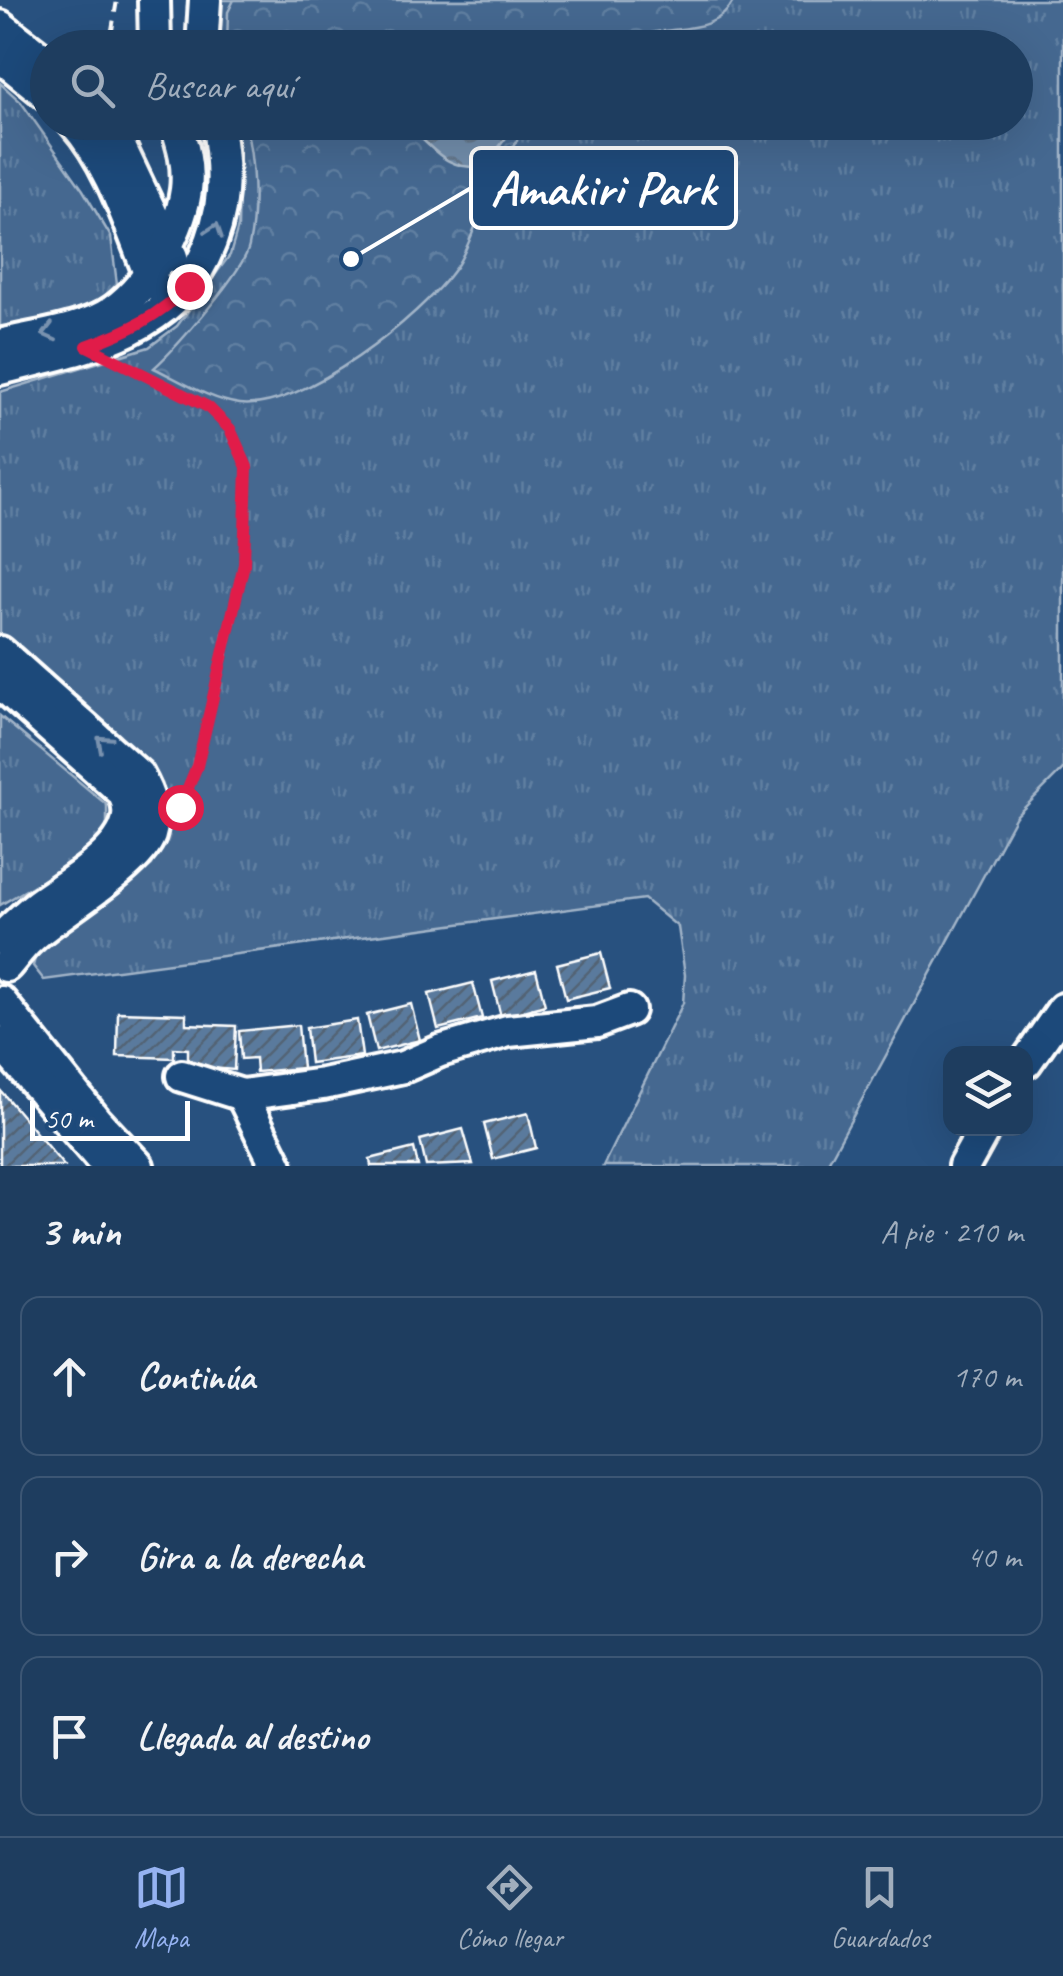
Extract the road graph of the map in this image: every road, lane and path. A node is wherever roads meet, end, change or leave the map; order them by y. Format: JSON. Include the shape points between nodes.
{"nodes":[{"id":1,"x":117,"y":0,"type":"edge"},
{"id":2,"x":154,"y":0,"type":"edge"},
{"id":3,"x":205,"y":0,"type":"edge"},
{"id":4,"x":0,"y":26,"type":"edge"},
{"id":5,"x":113,"y":30,"type":"edge"},
{"id":6,"x":155,"y":30,"type":"edge"},
{"id":7,"x":203,"y":30,"type":"edge"},
{"id":8,"x":30,"y":48,"type":"edge"},
{"id":9,"x":0,"y":56,"type":"edge"},
{"id":10,"x":30,"y":80,"type":"edge"},
{"id":11,"x":85,"y":140,"type":"edge"},
{"id":12,"x":115,"y":140,"type":"edge"},
{"id":13,"x":181,"y":140,"type":"edge"},
{"id":14,"x":219,"y":140,"type":"edge"},
{"id":15,"x":164,"y":245,"type":"junction"},
{"id":16,"x":149,"y":274,"type":"junction"},
{"id":17,"x":189,"y":286,"type":"junction"},
{"id":18,"x":164,"y":311,"type":"junction"},
{"id":19,"x":0,"y":345,"type":"edge"},
{"id":20,"x":87,"y":346,"type":"junction"},
{"id":21,"x":0,"y":369,"type":"edge"},
{"id":22,"x":0,"y":652,"type":"edge"},
{"id":23,"x":0,"y":683,"type":"edge"},
{"id":24,"x":152,"y":821,"type":"junction"},
{"id":25,"x":2,"y":954,"type":"edge"},
{"id":26,"x":0,"y":1002,"type":"edge"},
{"id":27,"x":1063,"y":1009,"type":"edge"},
{"id":28,"x":628,"y":1010,"type":"dead end"},
{"id":29,"x":0,"y":1042,"type":"edge"},
{"id":30,"x":1033,"y":1052,"type":"edge"},
{"id":31,"x":182,"y":1076,"type":"dead end"},
{"id":32,"x":242,"y":1095,"type":"junction"},
{"id":33,"x":89,"y":1128,"type":"junction"},
{"id":34,"x":981,"y":1136,"type":"edge"},
{"id":35,"x":107,"y":1166,"type":"edge"},
{"id":36,"x":138,"y":1166,"type":"edge"},
{"id":37,"x":277,"y":1166,"type":"edge"},
{"id":38,"x":964,"y":1166,"type":"edge"}],
"edges":[{"from":1,"to":5,"type":"path"},
{"from":2,"to":6,"type":"street"},
{"from":3,"to":7,"type":"street"},
{"from":4,"to":8,"type":"street"},
{"from":9,"to":10,"type":"street"},
{"from":11,"to":16,"type":"street","via":[[113,186]]},
{"from":12,"to":15,"type":"street"},
{"from":13,"to":15,"type":"street","via":[[186,190]]},
{"from":17,"to":14,"type":"street","one_way":true,"via":[[217,232],[225,180]]},
{"from":15,"to":16,"type":"street"},
{"from":15,"to":17,"type":"street"},
{"from":16,"to":18,"type":"street"},
{"from":16,"to":19,"type":"street","one_way":true,"via":[[99,320]]},
{"from":17,"to":18,"type":"street"},
{"from":18,"to":20,"type":"street"},
{"from":20,"to":21,"type":"street"},
{"from":20,"to":24,"type":"path","via":[[208,407],[230,429],[247,467],[244,564],[197,766],[180,807]]},
{"from":24,"to":22,"type":"street","one_way":true,"via":[[149,794],[138,776]]},
{"from":23,"to":25,"type":"street","via":[[129,804],[124,832],[110,852],[32,909]]},
{"from":24,"to":25,"type":"street","via":[[149,838],[130,860]]},
{"from":25,"to":26,"type":"street","via":[[8,982]]},
{"from":26,"to":33,"type":"street"},
{"from":27,"to":30,"type":"street"},
{"from":28,"to":32,"type":"street","via":[[598,1022],[508,1031],[377,1073]]},
{"from":29,"to":33,"type":"street"},
{"from":31,"to":32,"type":"street"},
{"from":32,"to":37,"type":"street"},
{"from":33,"to":35,"type":"street"},
{"from":33,"to":36,"type":"street"},
{"from":34,"to":38,"type":"street"}]}
